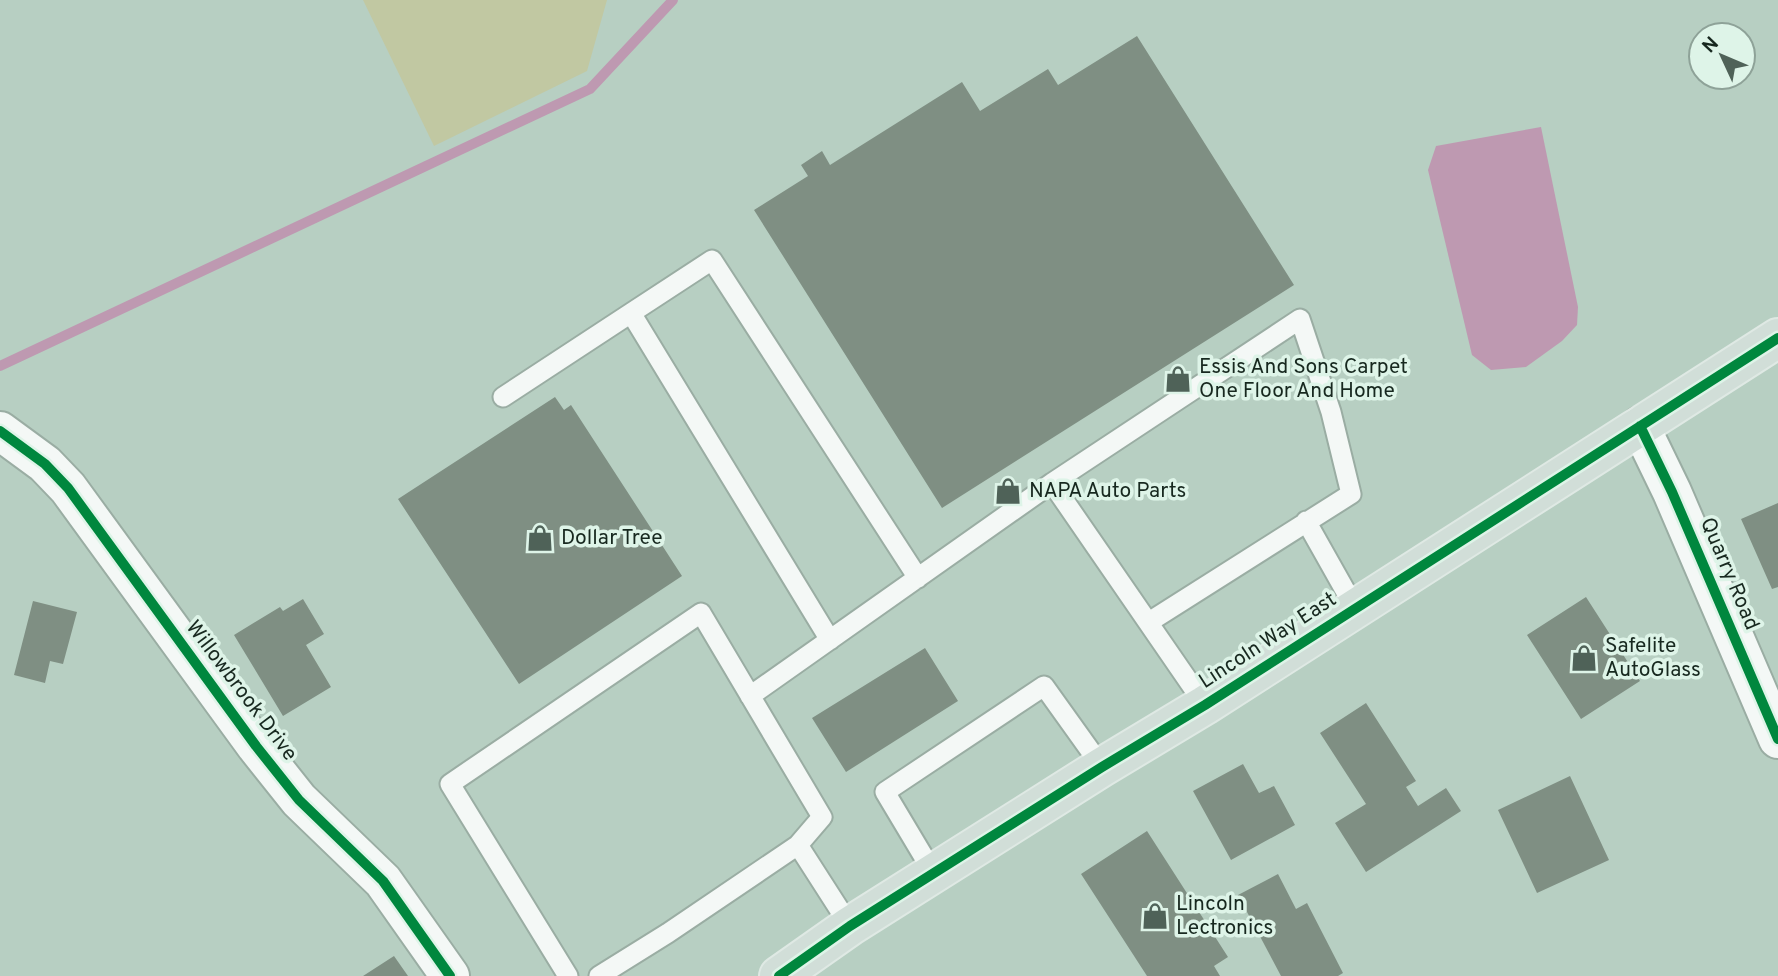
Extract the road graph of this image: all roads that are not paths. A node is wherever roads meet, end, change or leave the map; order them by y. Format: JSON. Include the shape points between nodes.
{"nodes":[{"id":1,"x":631,"y":313,"type":"junction"},
{"id":2,"x":1778,"y":338,"type":"edge"},
{"id":3,"x":503,"y":397,"type":"dead end"},
{"id":4,"x":1640,"y":426,"type":"junction"},
{"id":5,"x":0,"y":430,"type":"edge"},
{"id":6,"x":1052,"y":484,"type":"junction"},
{"id":7,"x":1307,"y":521,"type":"junction"},
{"id":8,"x":918,"y":578,"type":"junction"},
{"id":9,"x":1355,"y":608,"type":"junction"},
{"id":10,"x":1149,"y":622,"type":"junction"},
{"id":11,"x":830,"y":640,"type":"junction"},
{"id":12,"x":750,"y":696,"type":"junction"},
{"id":13,"x":1205,"y":705,"type":"junction"},
{"id":14,"x":1778,"y":738,"type":"edge"},
{"id":15,"x":1102,"y":767,"type":"junction"},
{"id":16,"x":798,"y":845,"type":"junction"},
{"id":17,"x":934,"y":874,"type":"junction"},
{"id":18,"x":850,"y":926,"type":"junction"},
{"id":19,"x":791,"y":973,"type":"edge"},
{"id":20,"x":450,"y":976,"type":"edge"},
{"id":21,"x":568,"y":976,"type":"edge"},
{"id":22,"x":599,"y":976,"type":"edge"}],
"edges":[{"from":1,"to":3,"type":"lane"},
{"from":1,"to":8,"type":"lane","via":[[712,260]]},
{"from":1,"to":11,"type":"lane"},
{"from":2,"to":4,"type":"highway","name":"Lincoln Way East"},
{"from":4,"to":9,"type":"highway","name":"Lincoln Way East"},
{"from":4,"to":14,"type":"street","name":"Quarry Road"},
{"from":5,"to":20,"type":"street","name":"Willowbrook Drive","via":[[68,488],[256,746],[299,800],[383,881]]},
{"from":6,"to":7,"type":"lane","via":[[1300,319],[1331,412],[1351,494]]},
{"from":6,"to":8,"type":"lane"},
{"from":6,"to":10,"type":"lane"},
{"from":7,"to":9,"type":"lane"},
{"from":7,"to":10,"type":"lane"},
{"from":8,"to":11,"type":"lane"},
{"from":9,"to":13,"type":"highway","name":"Lincoln Way East"},
{"from":10,"to":13,"type":"lane"},
{"from":11,"to":12,"type":"lane"},
{"from":12,"to":16,"type":"lane","via":[[822,817]]},
{"from":12,"to":21,"type":"lane","via":[[701,614],[450,784]]},
{"from":13,"to":15,"type":"highway","name":"Lincoln Way East"},
{"from":15,"to":17,"type":"highway","name":"Lincoln Way East"},
{"from":15,"to":17,"type":"lane","via":[[1044,686],[885,792]]},
{"from":16,"to":18,"type":"lane"},
{"from":16,"to":22,"type":"lane"},
{"from":17,"to":18,"type":"highway","name":"Lincoln Way East"},
{"from":18,"to":19,"type":"highway","name":"Lincoln Way East"}]}
